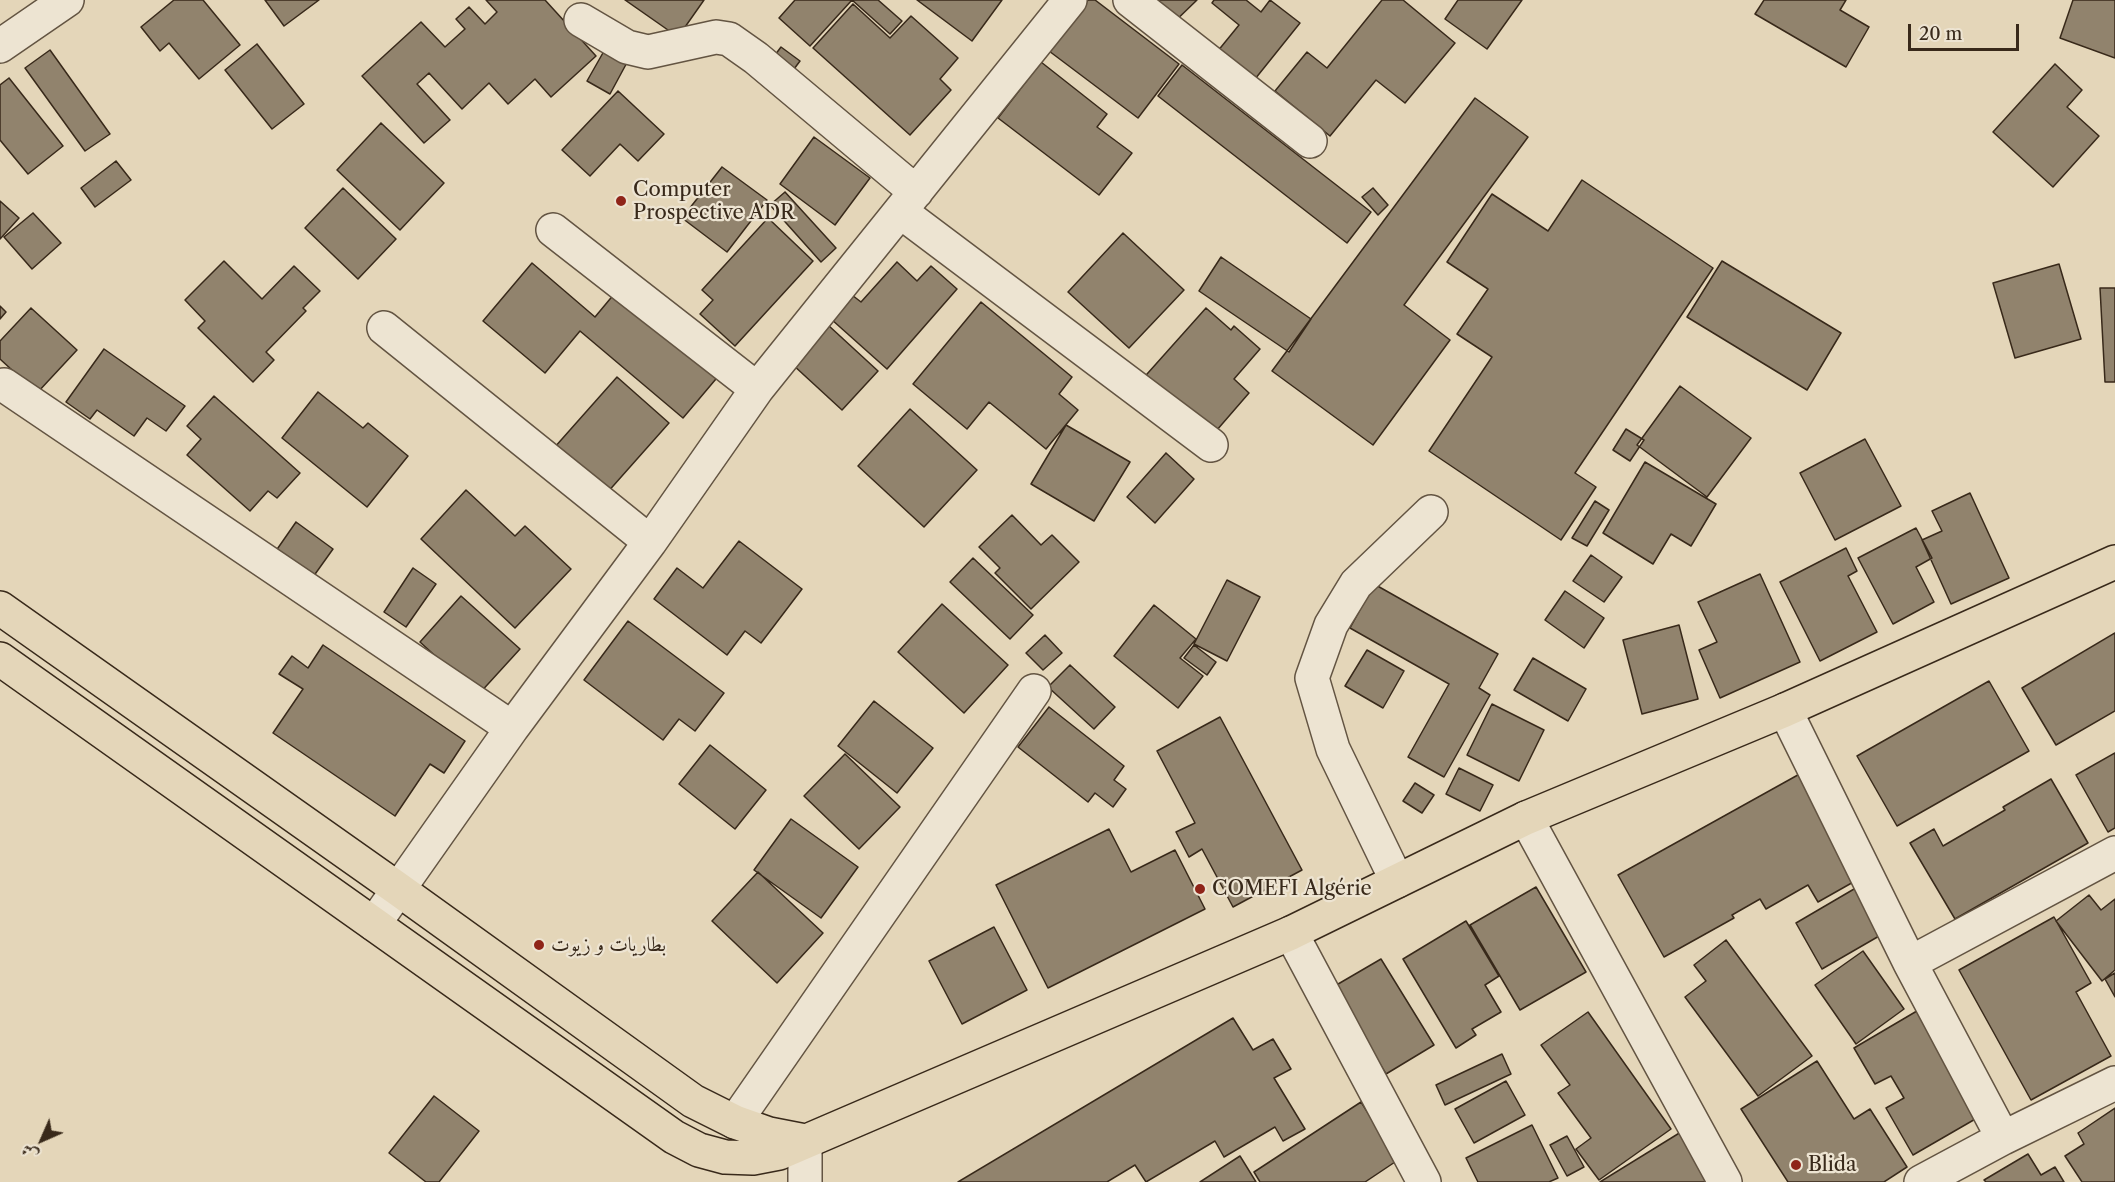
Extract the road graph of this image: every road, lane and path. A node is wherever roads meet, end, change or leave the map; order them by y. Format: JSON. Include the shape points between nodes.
{"nodes":[{"id":1,"x":1070,"y":0,"type":"edge"},
{"id":2,"x":1130,"y":0,"type":"edge"},
{"id":3,"x":62,"y":1,"type":"edge"},
{"id":4,"x":581,"y":21,"type":"dead end"},
{"id":5,"x":0,"y":46,"type":"edge"},
{"id":6,"x":1310,"y":141,"type":"dead end"},
{"id":7,"x":908,"y":202,"type":"junction"},
{"id":8,"x":553,"y":230,"type":"dead end"},
{"id":9,"x":384,"y":328,"type":"dead end"},
{"id":10,"x":4,"y":385,"type":"dead end"},
{"id":11,"x":757,"y":389,"type":"junction"},
{"id":12,"x":1211,"y":445,"type":"dead end"},
{"id":13,"x":1431,"y":512,"type":"dead end"},
{"id":14,"x":650,"y":542,"type":"junction"},
{"id":15,"x":2115,"y":562,"type":"edge"},
{"id":16,"x":0,"y":608,"type":"edge"},
{"id":17,"x":0,"y":658,"type":"edge"},
{"id":18,"x":1034,"y":691,"type":"dead end"},
{"id":19,"x":1785,"y":710,"type":"junction"},
{"id":20,"x":512,"y":728,"type":"junction"},
{"id":21,"x":1526,"y":818,"type":"junction"},
{"id":22,"x":2115,"y":853,"type":"edge"},
{"id":23,"x":1397,"y":881,"type":"junction"},
{"id":24,"x":398,"y":889,"type":"junction"},
{"id":25,"x":374,"y":924,"type":"junction"},
{"id":26,"x":1291,"y":933,"type":"junction"},
{"id":27,"x":1910,"y":963,"type":"junction"},
{"id":28,"x":2115,"y":1083,"type":"edge"},
{"id":29,"x":735,"y":1122,"type":"junction"},
{"id":30,"x":2003,"y":1138,"type":"junction"},
{"id":31,"x":805,"y":1142,"type":"junction"},
{"id":32,"x":1413,"y":1179,"type":"edge"},
{"id":33,"x":805,"y":1182,"type":"edge"},
{"id":34,"x":1725,"y":1182,"type":"edge"},
{"id":35,"x":1921,"y":1182,"type":"edge"}],
"edges":[{"from":1,"to":7,"type":"street"},
{"from":2,"to":6,"type":"street"},
{"from":3,"to":5,"type":"street"},
{"from":4,"to":7,"type":"street","via":[[627,47],[648,52],[716,37],[729,39],[756,57]]},
{"from":7,"to":11,"type":"street"},
{"from":7,"to":12,"type":"street"},
{"from":8,"to":11,"type":"street"},
{"from":9,"to":14,"type":"street"},
{"from":10,"to":20,"type":"street"},
{"from":11,"to":14,"type":"street"},
{"from":13,"to":23,"type":"street","via":[[1356,584],[1331,625],[1312,678],[1333,749]]},
{"from":14,"to":20,"type":"street"},
{"from":15,"to":19,"type":"main road"},
{"from":16,"to":24,"type":"main road"},
{"from":17,"to":25,"type":"main road"},
{"from":18,"to":29,"type":"street"},
{"from":19,"to":21,"type":"main road"},
{"from":19,"to":27,"type":"street"},
{"from":20,"to":24,"type":"street"},
{"from":21,"to":23,"type":"main road"},
{"from":21,"to":34,"type":"street"},
{"from":22,"to":27,"type":"street"},
{"from":23,"to":26,"type":"main road"},
{"from":24,"to":25,"type":"street"},
{"from":24,"to":29,"type":"main road","via":[[693,1101]]},
{"from":25,"to":31,"type":"main road","via":[[674,1137],[699,1150],[725,1157],[753,1158],[780,1153]]},
{"from":26,"to":31,"type":"main road"},
{"from":26,"to":32,"type":"street"},
{"from":27,"to":30,"type":"street"},
{"from":28,"to":30,"type":"street"},
{"from":29,"to":31,"type":"main road"},
{"from":30,"to":35,"type":"street"},
{"from":31,"to":33,"type":"street"}]}
